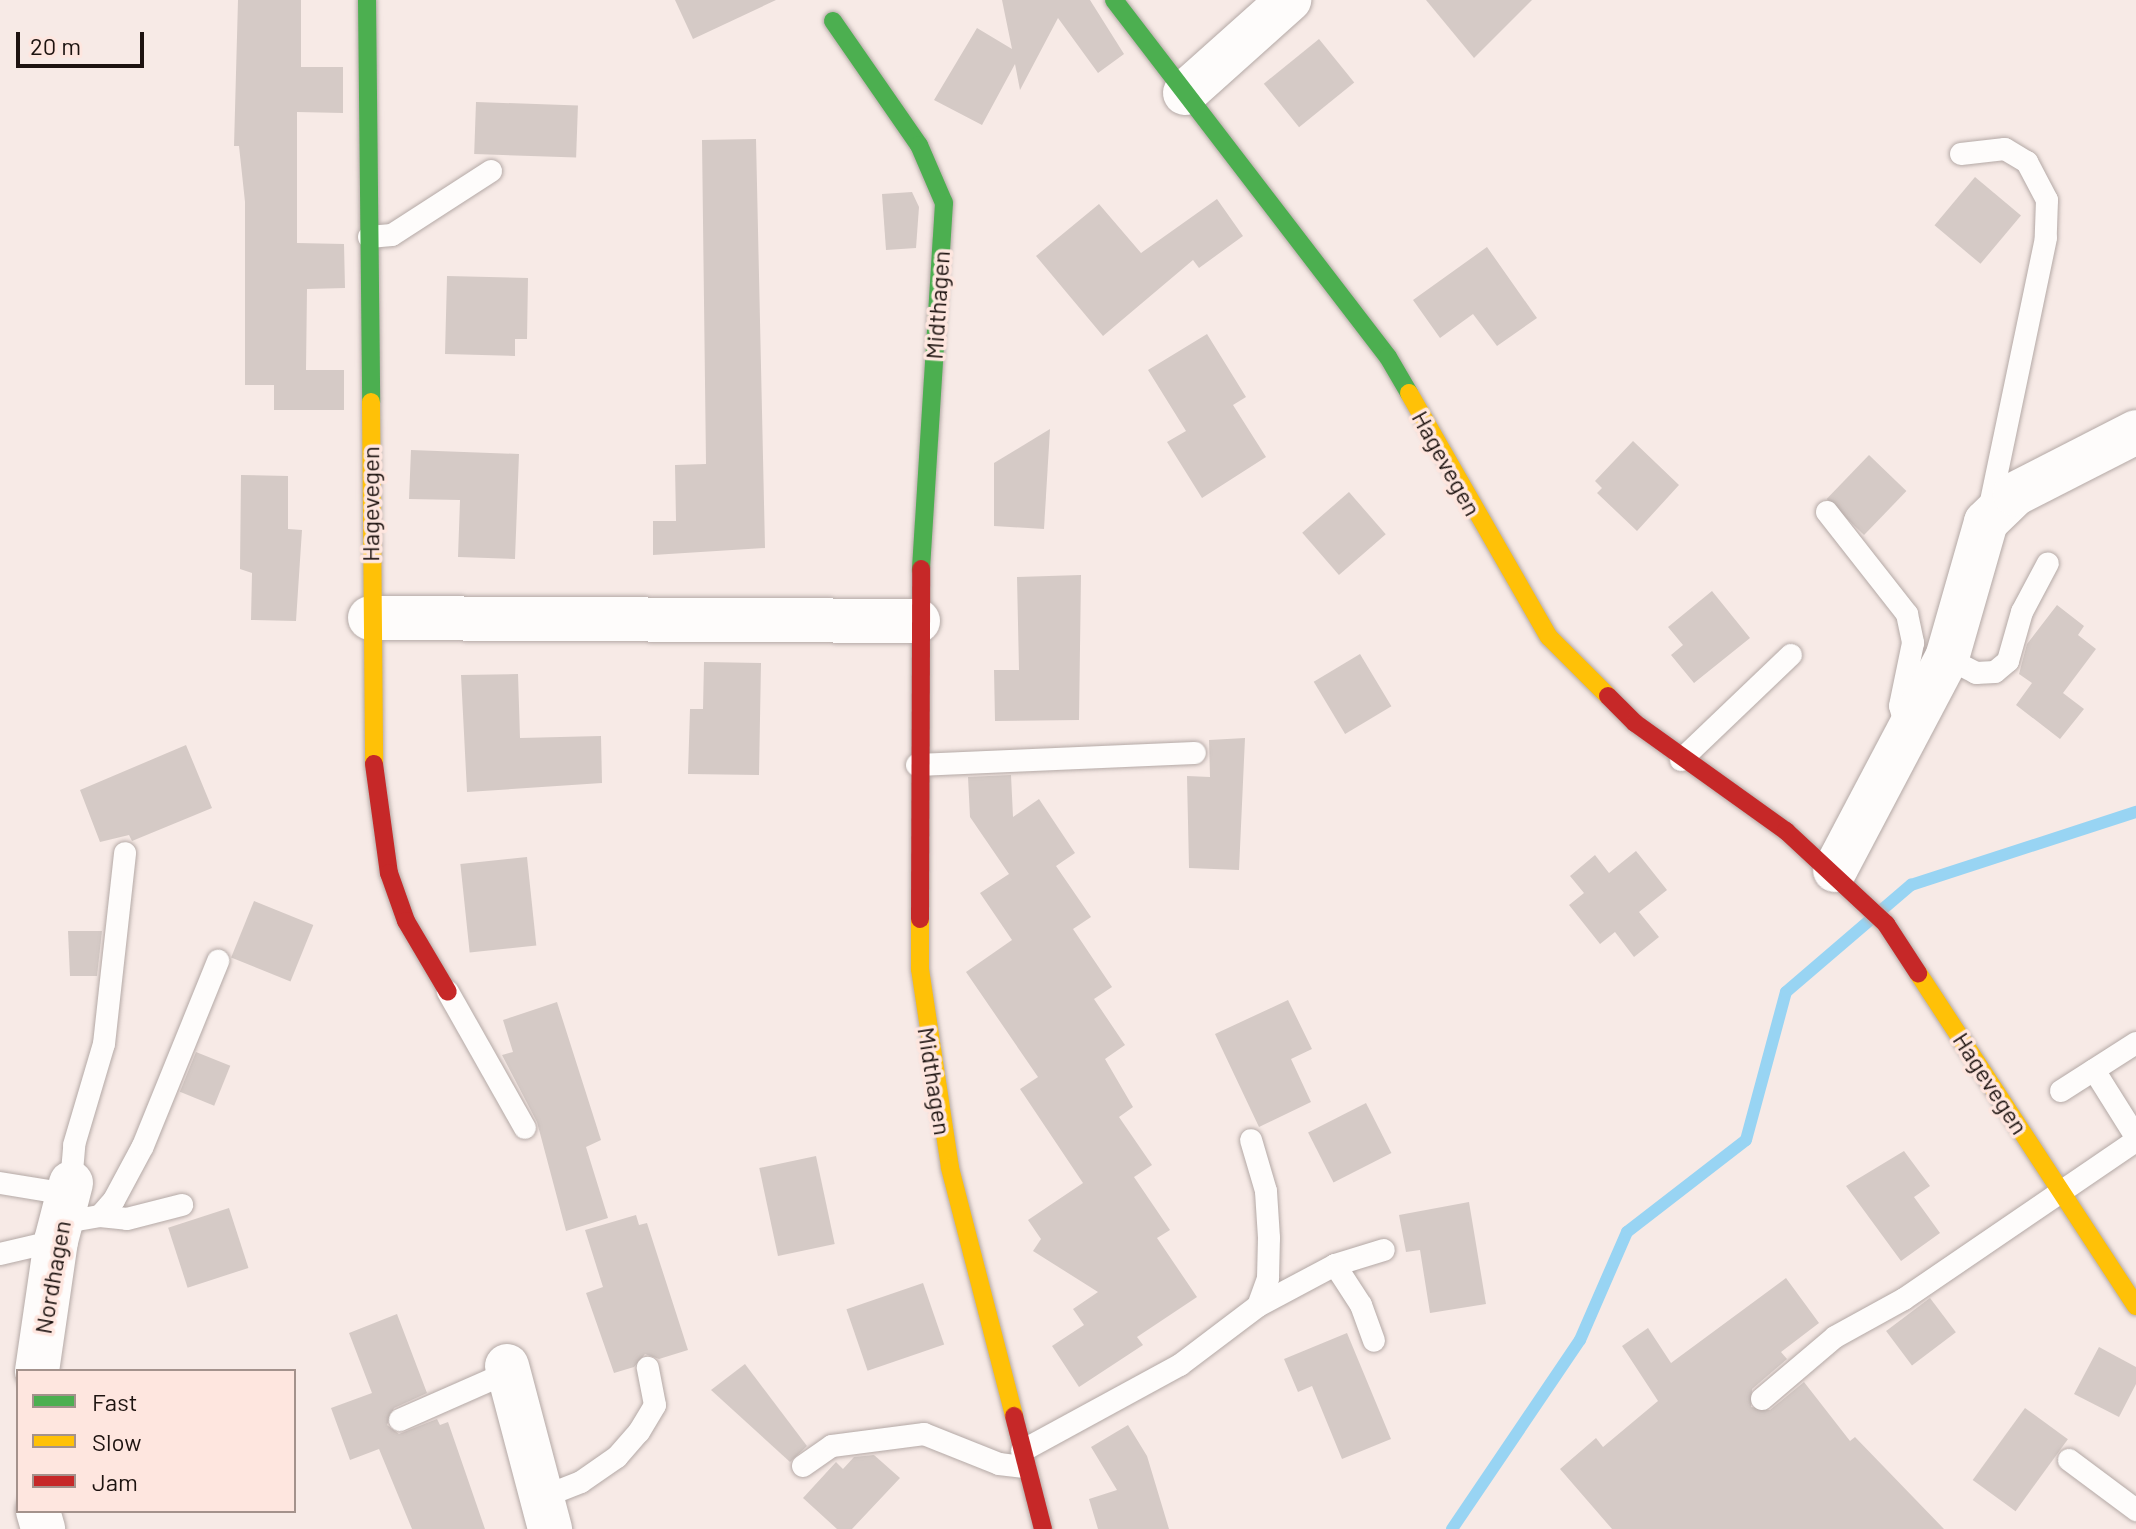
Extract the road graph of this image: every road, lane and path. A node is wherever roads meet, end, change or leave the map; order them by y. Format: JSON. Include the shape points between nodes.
{"nodes":[{"id":1,"x":367,"y":0,"type":"edge"},
{"id":2,"x":1114,"y":0,"type":"edge"},
{"id":3,"x":1289,"y":0,"type":"edge"},
{"id":4,"x":833,"y":21,"type":"dead end"},
{"id":5,"x":1185,"y":93,"type":"junction"},
{"id":6,"x":1961,"y":154,"type":"dead end"},
{"id":7,"x":491,"y":171,"type":"dead end"},
{"id":8,"x":369,"y":237,"type":"junction"},
{"id":9,"x":2136,"y":432,"type":"edge"},
{"id":10,"x":1827,"y":512,"type":"dead end"},
{"id":11,"x":1986,"y":522,"type":"junction"},
{"id":12,"x":2048,"y":563,"type":"dead end"},
{"id":13,"x":370,"y":618,"type":"junction"},
{"id":14,"x":918,"y":621,"type":"junction"},
{"id":15,"x":1791,"y":655,"type":"dead end"},
{"id":16,"x":1947,"y":658,"type":"junction"},
{"id":17,"x":1908,"y":731,"type":"junction"},
{"id":18,"x":1195,"y":753,"type":"dead end"},
{"id":19,"x":1681,"y":760,"type":"junction"},
{"id":20,"x":917,"y":765,"type":"junction"},
{"id":21,"x":125,"y":853,"type":"dead end"},
{"id":22,"x":1847,"y":882,"type":"junction"},
{"id":23,"x":218,"y":961,"type":"dead end"},
{"id":24,"x":448,"y":992,"type":"joint"},
{"id":25,"x":2136,"y":1043,"type":"edge"},
{"id":26,"x":2094,"y":1070,"type":"junction"},
{"id":27,"x":2061,"y":1091,"type":"dead end"},
{"id":28,"x":525,"y":1128,"type":"dead end"},
{"id":29,"x":2136,"y":1139,"type":"edge"},
{"id":30,"x":1251,"y":1140,"type":"dead end"},
{"id":31,"x":0,"y":1183,"type":"edge"},
{"id":32,"x":2061,"y":1189,"type":"junction"},
{"id":33,"x":182,"y":1205,"type":"dead end"},
{"id":34,"x":71,"y":1211,"type":"junction"},
{"id":35,"x":1384,"y":1250,"type":"dead end"},
{"id":36,"x":0,"y":1254,"type":"edge"},
{"id":37,"x":1335,"y":1265,"type":"junction"},
{"id":38,"x":1258,"y":1306,"type":"junction"},
{"id":39,"x":2136,"y":1306,"type":"edge"},
{"id":40,"x":1374,"y":1341,"type":"dead end"},
{"id":41,"x":648,"y":1368,"type":"dead end"},
{"id":42,"x":37,"y":1369,"type":"edge"},
{"id":43,"x":508,"y":1369,"type":"joint"},
{"id":44,"x":1762,"y":1399,"type":"dead end"},
{"id":45,"x":400,"y":1420,"type":"dead end"},
{"id":46,"x":1024,"y":1459,"type":"junction"},
{"id":47,"x":2069,"y":1460,"type":"dead end"},
{"id":48,"x":803,"y":1466,"type":"dead end"},
{"id":49,"x":2136,"y":1510,"type":"edge"},
{"id":50,"x":547,"y":1513,"type":"edge"},
{"id":51,"x":1043,"y":1529,"type":"edge"}],
"edges":[{"from":1,"to":8,"type":"street","name":"Hagevegen"},
{"from":2,"to":5,"type":"street","name":"Hagevegen"},
{"from":3,"to":5,"type":"street"},
{"from":4,"to":14,"type":"street","name":"Midthagen","via":[[919,145],[944,203]]},
{"from":5,"to":19,"type":"street","name":"Hagevegen","via":[[1388,357],[1549,637],[1587,680]]},
{"from":6,"to":11,"type":"lane","via":[[2005,149],[2027,162],[2047,200],[2046,238]]},
{"from":7,"to":8,"type":"lane","via":[[392,235]]},
{"from":8,"to":13,"type":"street","name":"Hagevegen"},
{"from":9,"to":11,"type":"street","via":[[2015,494]]},
{"from":10,"to":17,"type":"lane","via":[[1907,614],[1913,643],[1900,706]]},
{"from":11,"to":16,"type":"street"},
{"from":12,"to":16,"type":"lane","via":[[2022,612],[2008,661],[1995,672],[1976,673]]},
{"from":13,"to":14,"type":"street"},
{"from":13,"to":24,"type":"street","name":"Hagevegen","via":[[374,783],[389,873],[406,921]]},
{"from":14,"to":20,"type":"street","name":"Midthagen"},
{"from":15,"to":19,"type":"lane"},
{"from":16,"to":17,"type":"street"},
{"from":17,"to":22,"type":"street"},
{"from":18,"to":20,"type":"lane"},
{"from":19,"to":22,"type":"street","name":"Hagevegen"},
{"from":20,"to":46,"type":"street","name":"Midthagen","via":[[915,886],[931,1074]]},
{"from":21,"to":34,"type":"lane","via":[[104,1044],[74,1145]]},
{"from":22,"to":32,"type":"street","name":"Hagevegen","via":[[1886,924]]},
{"from":23,"to":34,"type":"lane","via":[[143,1146]]},
{"from":24,"to":28,"type":"lane"},
{"from":25,"to":26,"type":"lane"},
{"from":26,"to":27,"type":"lane"},
{"from":26,"to":29,"type":"lane"},
{"from":29,"to":32,"type":"lane"},
{"from":30,"to":38,"type":"lane","via":[[1266,1191],[1269,1238],[1268,1278]]},
{"from":31,"to":34,"type":"lane"},
{"from":32,"to":39,"type":"street","name":"Hagevegen"},
{"from":32,"to":44,"type":"lane","via":[[1964,1260],[1835,1337]]},
{"from":33,"to":34,"type":"lane","via":[[127,1219]]},
{"from":34,"to":36,"type":"lane"},
{"from":34,"to":42,"type":"street","name":"Nordhagen"},
{"from":35,"to":37,"type":"lane"},
{"from":37,"to":38,"type":"lane"},
{"from":37,"to":40,"type":"lane","via":[[1361,1305]]},
{"from":38,"to":46,"type":"lane","via":[[1180,1365]]},
{"from":41,"to":50,"type":"lane","via":[[655,1405],[639,1432],[617,1457]]},
{"from":43,"to":45,"type":"lane"},
{"from":43,"to":50,"type":"street"},
{"from":46,"to":48,"type":"lane","via":[[999,1464],[924,1434],[832,1446]]},
{"from":46,"to":51,"type":"street","name":"Midthagen"},
{"from":47,"to":49,"type":"lane"}]}
